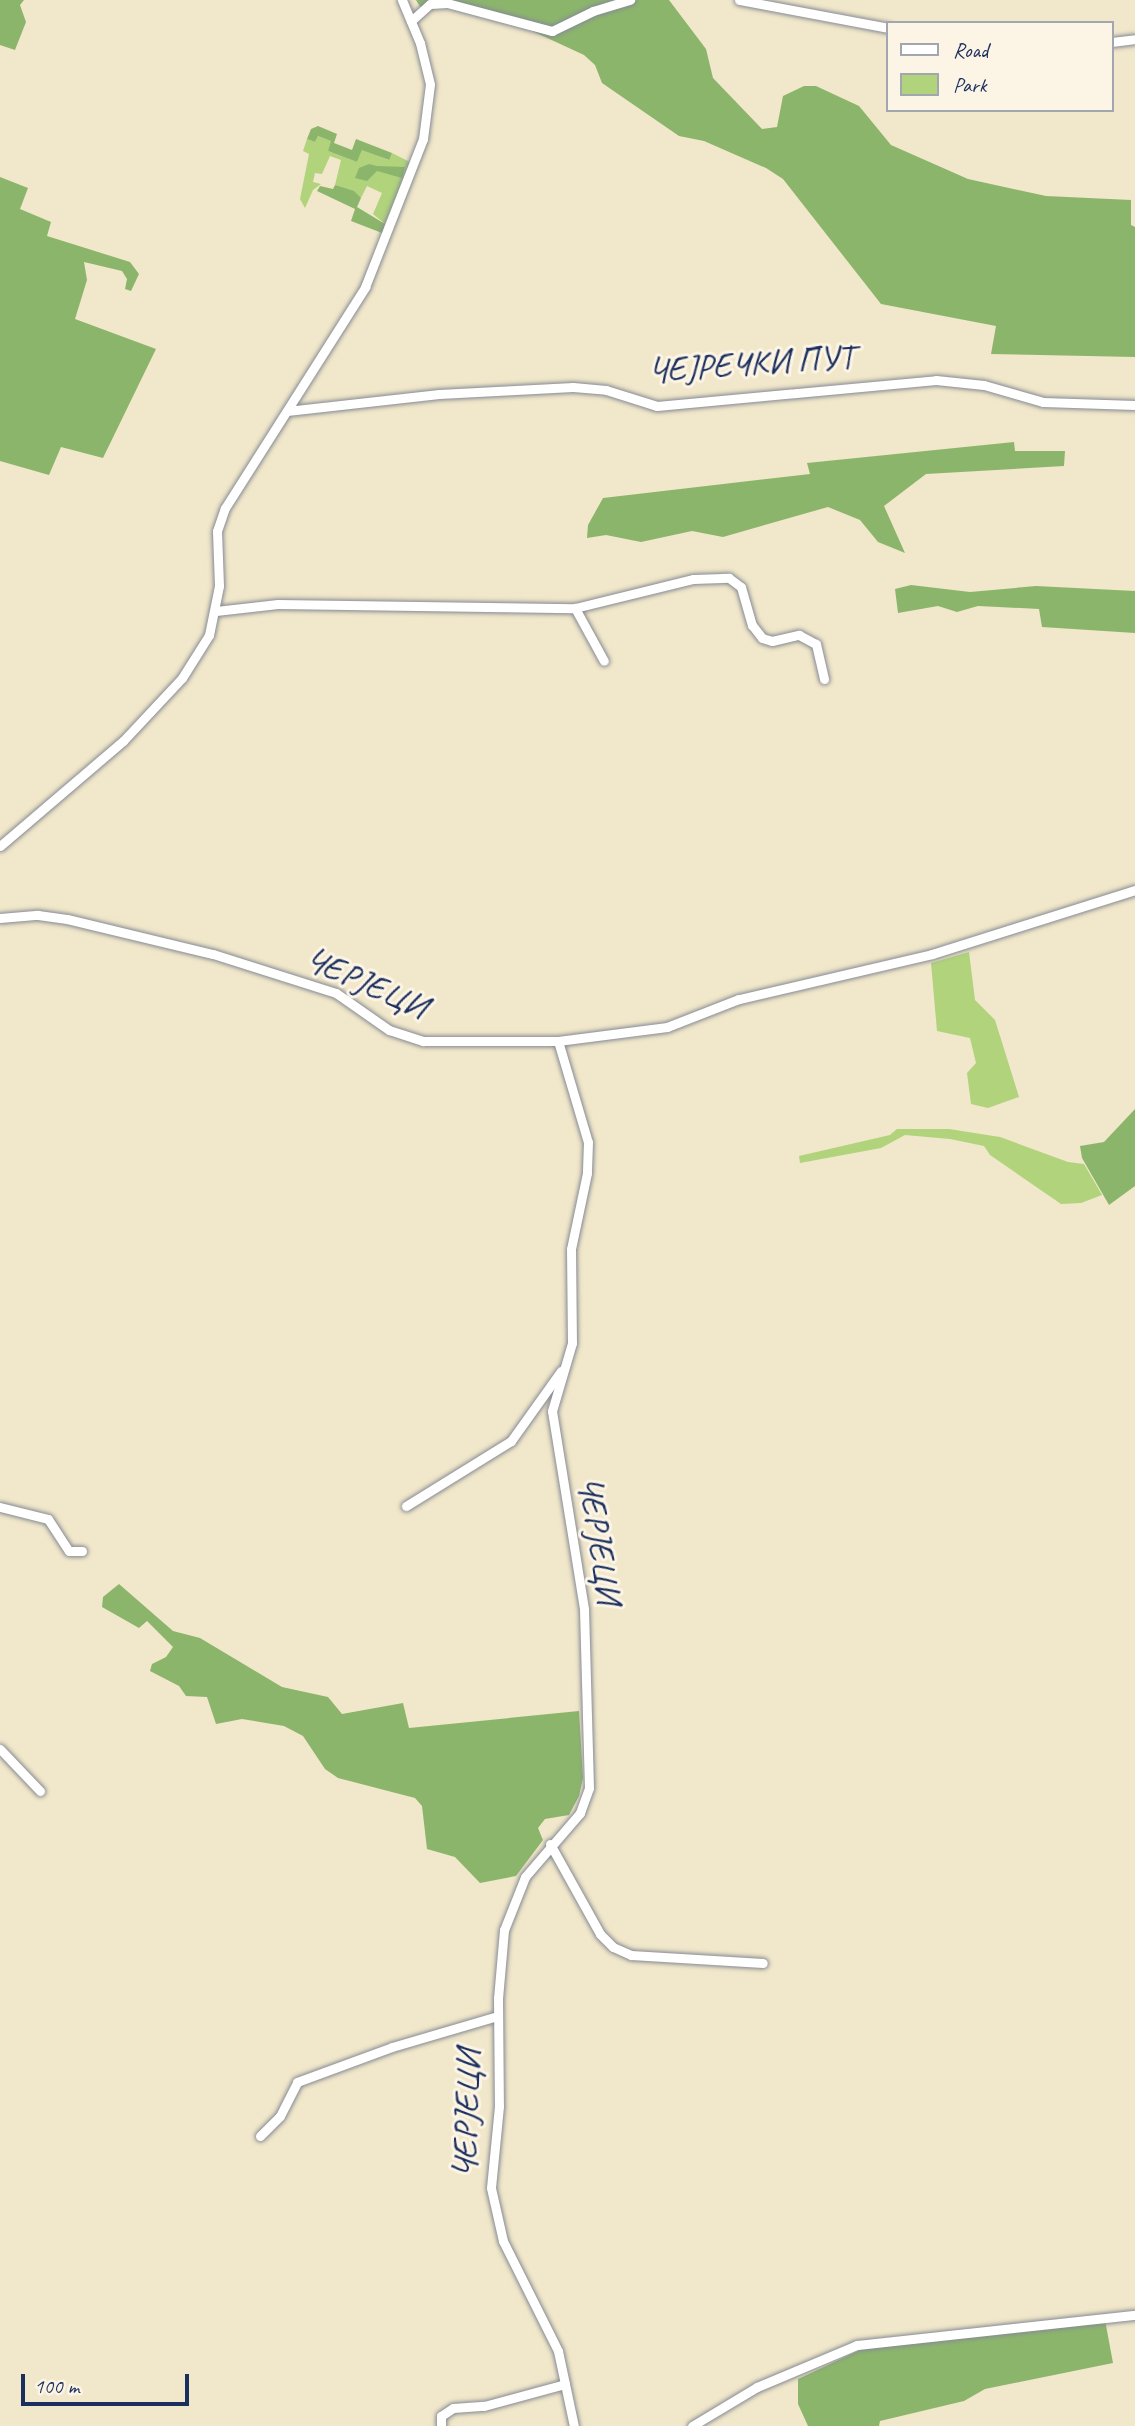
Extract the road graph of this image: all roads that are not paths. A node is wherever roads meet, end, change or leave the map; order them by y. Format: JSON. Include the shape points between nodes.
{"nodes":[{"id":1,"x":402,"y":0,"type":"edge"},
{"id":2,"x":631,"y":0,"type":"edge"},
{"id":3,"x":739,"y":0,"type":"edge"},
{"id":4,"x":411,"y":21,"type":"junction"},
{"id":5,"x":886,"y":28,"type":"edge"},
{"id":6,"x":1135,"y":39,"type":"edge"},
{"id":7,"x":1114,"y":42,"type":"edge"},
{"id":8,"x":1135,"y":405,"type":"edge"},
{"id":9,"x":287,"y":411,"type":"junction"},
{"id":10,"x":575,"y":608,"type":"junction"},
{"id":11,"x":216,"y":611,"type":"junction"},
{"id":12,"x":604,"y":660,"type":"dead end"},
{"id":13,"x":824,"y":679,"type":"dead end"},
{"id":14,"x":0,"y":846,"type":"edge"},
{"id":15,"x":1135,"y":890,"type":"edge"},
{"id":16,"x":0,"y":918,"type":"edge"},
{"id":17,"x":558,"y":1041,"type":"junction"},
{"id":18,"x":568,"y":1361,"type":"junction"},
{"id":19,"x":406,"y":1506,"type":"dead end"},
{"id":20,"x":0,"y":1507,"type":"edge"},
{"id":21,"x":82,"y":1551,"type":"dead end"},
{"id":22,"x":0,"y":1749,"type":"edge"},
{"id":23,"x":40,"y":1791,"type":"dead end"},
{"id":24,"x":550,"y":1844,"type":"junction"},
{"id":25,"x":762,"y":1963,"type":"dead end"},
{"id":26,"x":497,"y":2016,"type":"junction"},
{"id":27,"x":260,"y":2136,"type":"dead end"},
{"id":28,"x":1135,"y":2315,"type":"edge"},
{"id":29,"x":565,"y":2384,"type":"junction"},
{"id":30,"x":441,"y":2426,"type":"edge"},
{"id":31,"x":574,"y":2426,"type":"edge"},
{"id":32,"x":692,"y":2426,"type":"edge"}],
"edges":[{"from":1,"to":4,"type":"street"},
{"from":2,"to":4,"type":"street","via":[[593,11],[552,31],[447,2],[430,4]]},
{"from":3,"to":5,"type":"street"},
{"from":4,"to":9,"type":"street","via":[[430,84],[423,139],[365,287],[308,370]]},
{"from":6,"to":7,"type":"street"},
{"from":8,"to":9,"type":"street","name":"ЧЕЈРЕЧКИ ПУТ","via":[[1043,402],[984,385],[936,380],[657,406],[606,390],[573,387],[491,395],[439,394]]},
{"from":9,"to":11,"type":"street","via":[[225,508],[217,531]]},
{"from":10,"to":11,"type":"street","via":[[278,604]]},
{"from":10,"to":12,"type":"street"},
{"from":10,"to":13,"type":"street","via":[[693,579],[730,578],[741,587],[752,625],[762,638],[772,641],[799,635],[816,644]]},
{"from":11,"to":14,"type":"street","via":[[204,646],[182,678],[123,741]]},
{"from":15,"to":17,"type":"street","via":[[932,954],[738,999],[667,1027]]},
{"from":16,"to":17,"type":"street","name":"ЧЕРЈЕЦИ","via":[[38,915],[68,919],[213,954],[336,993],[389,1030],[423,1041]]},
{"from":17,"to":18,"type":"street","name":"ЧЕРЈЕЦИ","via":[[588,1142],[587,1173],[570,1250],[573,1329]]},
{"from":18,"to":19,"type":"street","name":"ЧЕРЈЕЦИ","via":[[511,1441]]},
{"from":18,"to":24,"type":"street","name":"ЧЕРЈЕЦИ","via":[[554,1399],[552,1425],[584,1609],[589,1788],[580,1813]]},
{"from":20,"to":21,"type":"street","via":[[48,1519],[69,1551]]},
{"from":22,"to":23,"type":"street"},
{"from":24,"to":25,"type":"street","via":[[600,1934],[612,1947],[631,1955]]},
{"from":24,"to":26,"type":"street","name":"ЧЕРЈЕЦИ","via":[[521,1885],[508,1917],[500,1957]]},
{"from":26,"to":27,"type":"street","via":[[297,2082],[280,2116]]},
{"from":26,"to":29,"type":"street","name":"ЧЕРЈЕЦИ","via":[[500,2092],[491,2178],[494,2213],[558,2351]]},
{"from":28,"to":32,"type":"street","via":[[857,2345],[757,2386]]},
{"from":29,"to":30,"type":"street","via":[[484,2406],[453,2408],[442,2416]]},
{"from":29,"to":31,"type":"street","name":"ЧЕРЈЕЦИ"}]}
